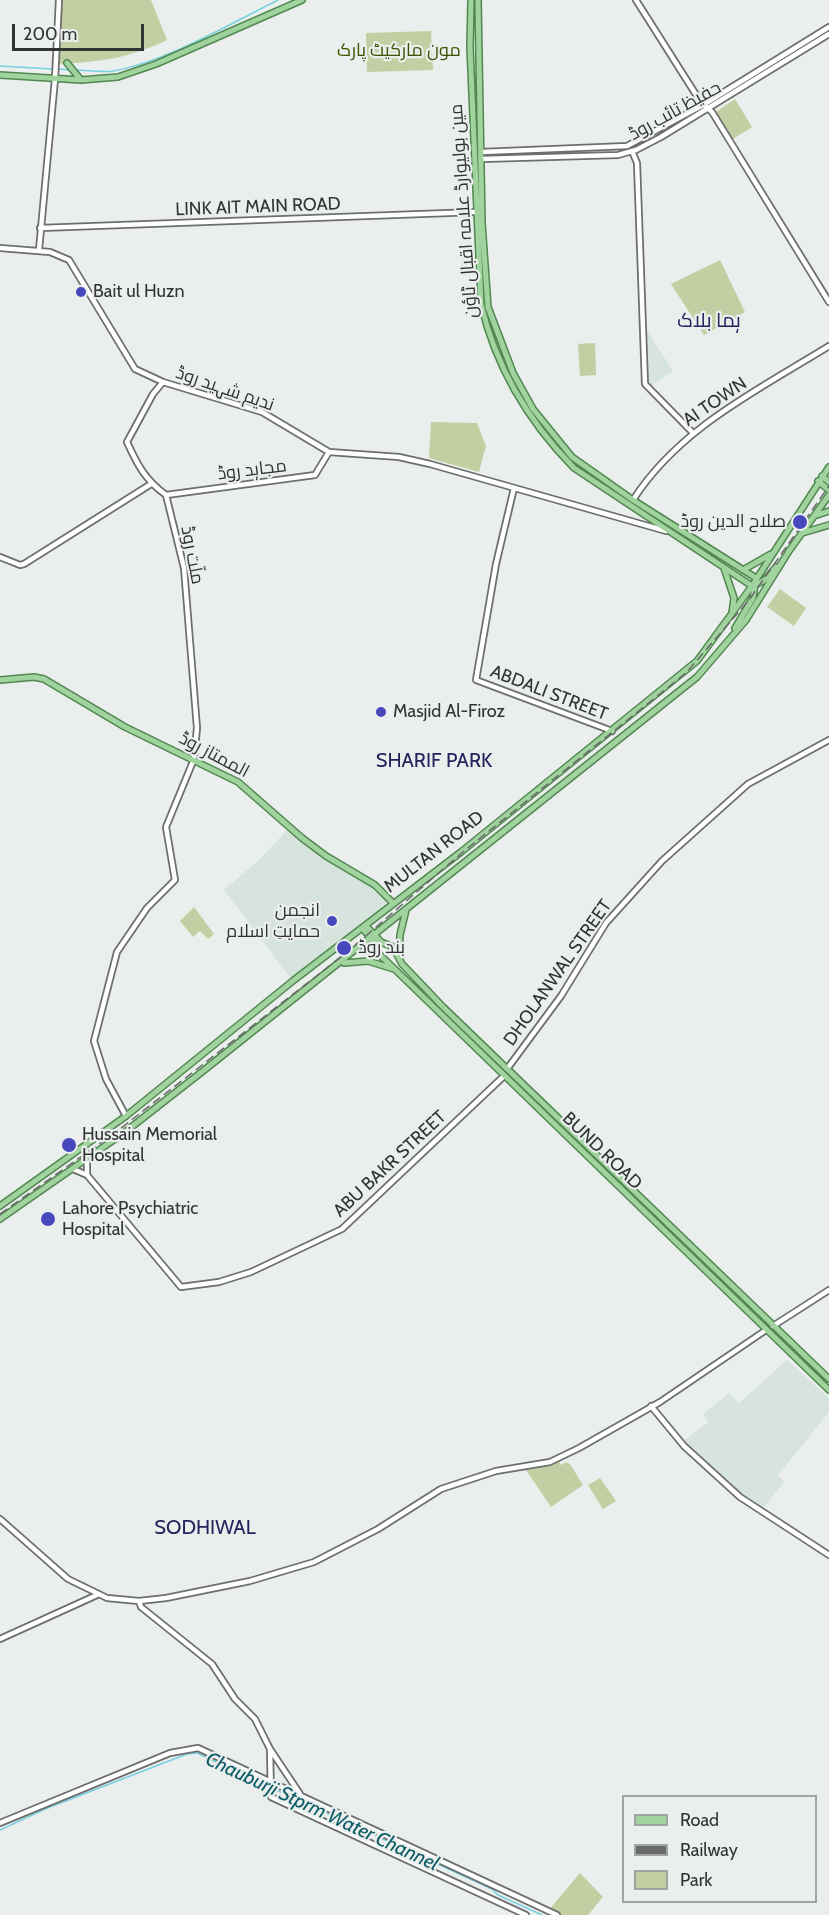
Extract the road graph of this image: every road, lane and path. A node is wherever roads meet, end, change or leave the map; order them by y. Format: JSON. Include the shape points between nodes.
{"nodes":[{"id":1,"x":59,"y":0,"type":"edge"},
{"id":2,"x":302,"y":0,"type":"edge"},
{"id":3,"x":471,"y":0,"type":"edge"},
{"id":4,"x":478,"y":0,"type":"edge"},
{"id":5,"x":636,"y":0,"type":"edge"},
{"id":6,"x":829,"y":27,"type":"edge"},
{"id":7,"x":829,"y":34,"type":"edge"},
{"id":8,"x":67,"y":64,"type":"dead end"},
{"id":9,"x":0,"y":75,"type":"edge"},
{"id":10,"x":55,"y":77,"type":"junction"},
{"id":11,"x":81,"y":80,"type":"junction"},
{"id":12,"x":703,"y":105,"type":"junction"},
{"id":13,"x":709,"y":109,"type":"junction"},
{"id":14,"x":558,"y":150,"type":"junction"},
{"id":15,"x":632,"y":151,"type":"junction"},
{"id":16,"x":481,"y":152,"type":"junction"},
{"id":17,"x":558,"y":157,"type":"junction"},
{"id":18,"x":481,"y":159,"type":"junction"},
{"id":19,"x":476,"y":212,"type":"junction"},
{"id":20,"x":40,"y":228,"type":"junction"},
{"id":21,"x":0,"y":248,"type":"edge"},
{"id":22,"x":39,"y":250,"type":"junction"},
{"id":23,"x":829,"y":302,"type":"edge"},
{"id":24,"x":829,"y":346,"type":"edge"},
{"id":25,"x":164,"y":382,"type":"junction"},
{"id":26,"x":692,"y":432,"type":"junction"},
{"id":27,"x":328,"y":452,"type":"junction"},
{"id":28,"x":829,"y":467,"type":"edge"},
{"id":29,"x":822,"y":476,"type":"junction"},
{"id":30,"x":818,"y":481,"type":"junction"},
{"id":31,"x":829,"y":482,"type":"edge"},
{"id":32,"x":151,"y":484,"type":"junction"},
{"id":33,"x":514,"y":488,"type":"junction"},
{"id":34,"x":829,"y":490,"type":"edge"},
{"id":35,"x":166,"y":495,"type":"junction"},
{"id":36,"x":829,"y":495,"type":"edge"},
{"id":37,"x":633,"y":500,"type":"junction"},
{"id":38,"x":829,"y":511,"type":"edge"},
{"id":39,"x":814,"y":516,"type":"junction"},
{"id":40,"x":829,"y":525,"type":"edge"},
{"id":41,"x":666,"y":531,"type":"junction"},
{"id":42,"x":802,"y":533,"type":"junction"},
{"id":43,"x":789,"y":551,"type":"junction"},
{"id":44,"x":774,"y":552,"type":"junction"},
{"id":45,"x":0,"y":557,"type":"edge"},
{"id":46,"x":724,"y":568,"type":"junction"},
{"id":47,"x":743,"y":570,"type":"junction"},
{"id":48,"x":755,"y":583,"type":"junction"},
{"id":49,"x":732,"y":615,"type":"junction"},
{"id":50,"x":728,"y":640,"type":"junction"},
{"id":51,"x":0,"y":680,"type":"edge"},
{"id":52,"x":612,"y":731,"type":"junction"},
{"id":53,"x":829,"y":740,"type":"edge"},
{"id":54,"x":194,"y":759,"type":"junction"},
{"id":55,"x":393,"y":903,"type":"junction"},
{"id":56,"x":407,"y":909,"type":"junction"},
{"id":57,"x":364,"y":928,"type":"junction"},
{"id":58,"x":373,"y":938,"type":"junction"},
{"id":59,"x":399,"y":960,"type":"junction"},
{"id":60,"x":341,"y":963,"type":"junction"},
{"id":61,"x":395,"y":969,"type":"junction"},
{"id":62,"x":494,"y":1056,"type":"junction"},
{"id":63,"x":489,"y":1061,"type":"junction"},
{"id":64,"x":507,"y":1069,"type":"junction"},
{"id":65,"x":504,"y":1076,"type":"junction"},
{"id":66,"x":126,"y":1116,"type":"junction"},
{"id":67,"x":87,"y":1159,"type":"junction"},
{"id":68,"x":73,"y":1169,"type":"junction"},
{"id":69,"x":87,"y":1175,"type":"junction"},
{"id":70,"x":0,"y":1206,"type":"edge"},
{"id":71,"x":0,"y":1219,"type":"edge"},
{"id":72,"x":829,"y":1290,"type":"edge"},
{"id":73,"x":773,"y":1326,"type":"junction"},
{"id":74,"x":766,"y":1330,"type":"junction"},
{"id":75,"x":829,"y":1379,"type":"edge"},
{"id":76,"x":829,"y":1390,"type":"edge"},
{"id":77,"x":651,"y":1406,"type":"junction"},
{"id":78,"x":0,"y":1519,"type":"edge"},
{"id":79,"x":829,"y":1555,"type":"edge"},
{"id":80,"x":97,"y":1595,"type":"junction"},
{"id":81,"x":139,"y":1601,"type":"junction"},
{"id":82,"x":0,"y":1639,"type":"edge"},
{"id":83,"x":270,"y":1749,"type":"junction"},
{"id":84,"x":270,"y":1782,"type":"junction"},
{"id":85,"x":302,"y":1796,"type":"junction"},
{"id":86,"x":0,"y":1823,"type":"edge"},
{"id":87,"x":526,"y":1915,"type":"edge"},
{"id":88,"x":557,"y":1915,"type":"edge"}],
"edges":[{"from":1,"to":10,"type":"street"},
{"from":2,"to":11,"type":"main road","via":[[156,64],[104,80]]},
{"from":3,"to":19,"type":"main road","name":"مین بولیوارڈ علامہ اقبال ٹاؤن"},
{"from":4,"to":16,"type":"main road","name":"مین بولیوارڈ علامہ اقبال ٹاؤن"},
{"from":5,"to":12,"type":"street"},
{"from":6,"to":12,"type":"street","name":"حفیظ تائب روڈ"},
{"from":7,"to":13,"type":"street","name":"حفیظ تائب روڈ"},
{"from":8,"to":11,"type":"main road"},
{"from":9,"to":10,"type":"main road"},
{"from":10,"to":11,"type":"main road"},
{"from":10,"to":20,"type":"street"},
{"from":12,"to":13,"type":"street"},
{"from":12,"to":14,"type":"street","name":"حفیظ تائب روڈ","via":[[627,146]]},
{"from":13,"to":15,"type":"street","name":"حفیظ تائب روڈ"},
{"from":13,"to":23,"type":"street"},
{"from":14,"to":16,"type":"street","name":"حفیظ تائب روڈ"},
{"from":14,"to":17,"type":"street"},
{"from":15,"to":17,"type":"street","name":"حفیظ تائب روڈ"},
{"from":15,"to":26,"type":"street","via":[[637,163],[645,384]]},
{"from":16,"to":18,"type":"main road","name":"مین بولیوارڈ علامہ اقبال ٹاؤن"},
{"from":17,"to":18,"type":"street","name":"حفیظ تائب روڈ"},
{"from":18,"to":37,"type":"main road","name":"مین بولیوارڈ علامہ اقبال ٹاؤن","via":[[488,307],[513,373],[533,409],[573,457]]},
{"from":19,"to":20,"type":"street","name":"LINK AIT MAIN ROAD"},
{"from":19,"to":41,"type":"main road","name":"مین بولیوارڈ علامہ اقبال ٹاؤن","via":[[481,304],[488,332],[512,387],[551,444],[574,468]]},
{"from":20,"to":22,"type":"street"},
{"from":21,"to":22,"type":"street","name":"ندیم شہید روڈ"},
{"from":22,"to":25,"type":"street","name":"ندیم شہید روڈ","via":[[69,260],[135,369]]},
{"from":24,"to":26,"type":"street","name":"AI TOWN"},
{"from":25,"to":27,"type":"street","name":"ندیم شہید روڈ","via":[[262,412]]},
{"from":25,"to":32,"type":"street","via":[[153,394],[127,442]]},
{"from":26,"to":37,"type":"street","name":"AI TOWN","via":[[656,468]]},
{"from":27,"to":33,"type":"street","name":"ندیم شہید روڈ","via":[[399,457]]},
{"from":27,"to":35,"type":"street","name":"مجاہد روڈ","via":[[315,475]]},
{"from":28,"to":29,"type":"main road","name":"MULTAN ROAD"},
{"from":29,"to":30,"type":"main road","name":"MULTAN ROAD"},
{"from":29,"to":31,"type":"main road"},
{"from":30,"to":34,"type":"main road"},
{"from":30,"to":44,"type":"main road","name":"MULTAN ROAD"},
{"from":32,"to":35,"type":"street"},
{"from":32,"to":45,"type":"street","via":[[22,565]]},
{"from":33,"to":41,"type":"street","name":"ندیم شہید روڈ"},
{"from":33,"to":52,"type":"street","name":"ABDALI STREET","via":[[476,680]]},
{"from":35,"to":54,"type":"street","name":"ملّت روڈ","via":[[184,568],[198,728]]},
{"from":36,"to":39,"type":"main road","name":"MULTAN ROAD"},
{"from":37,"to":47,"type":"main road","name":"مین بولیوارڈ علامہ اقبال ٹاؤن"},
{"from":38,"to":39,"type":"main road"},
{"from":39,"to":42,"type":"main road","name":"MULTAN ROAD"},
{"from":40,"to":42,"type":"main road"},
{"from":41,"to":46,"type":"main road","name":"مین بولیوارڈ علامہ اقبال ٹاؤن"},
{"from":42,"to":43,"type":"main road","name":"MULTAN ROAD"},
{"from":43,"to":48,"type":"main road","via":[[765,580]]},
{"from":43,"to":50,"type":"main road","name":"MULTAN ROAD","via":[[746,620]]},
{"from":44,"to":47,"type":"main road"},
{"from":44,"to":48,"type":"main road","name":"MULTAN ROAD"},
{"from":46,"to":48,"type":"main road","name":"مین بولیوارڈ علامہ اقبال ٹاؤن"},
{"from":46,"to":49,"type":"main road","via":[[734,598]]},
{"from":47,"to":48,"type":"main road","name":"مین بولیوارڈ علامہ اقبال ٹاؤن"},
{"from":48,"to":49,"type":"main road","name":"MULTAN ROAD"},
{"from":48,"to":50,"type":"main road","via":[[753,598]]},
{"from":49,"to":52,"type":"main road","name":"MULTAN ROAD","via":[[697,661]]},
{"from":50,"to":56,"type":"main road","name":"MULTAN ROAD","via":[[692,682]]},
{"from":51,"to":54,"type":"main road","name":"الممتاز روڈ","via":[[34,676],[44,679],[125,727]]},
{"from":52,"to":55,"type":"main road","name":"MULTAN ROAD"},
{"from":53,"to":64,"type":"street","name":"DHOLANWAL STREET","via":[[747,784],[662,861],[606,923],[561,996]]},
{"from":54,"to":55,"type":"main road","name":"الممتاز روڈ","via":[[238,782],[302,838],[375,885]]},
{"from":54,"to":66,"type":"street","name":"ملّت روڈ","via":[[165,827],[175,880],[147,908],[117,952],[94,1041],[106,1079]]},
{"from":55,"to":57,"type":"main road","name":"MULTAN ROAD"},
{"from":56,"to":58,"type":"main road","name":"MULTAN ROAD"},
{"from":56,"to":59,"type":"main road"},
{"from":57,"to":58,"type":"main road","name":"BUND ROAD"},
{"from":57,"to":66,"type":"main road","name":"MULTAN ROAD"},
{"from":58,"to":59,"type":"main road","name":"BUND ROAD","via":[[390,944]]},
{"from":58,"to":60,"type":"main road","name":"MULTAN ROAD"},
{"from":58,"to":61,"type":"main road","name":"BUND ROAD","via":[[378,953]]},
{"from":59,"to":62,"type":"main road","name":"BUND ROAD"},
{"from":60,"to":61,"type":"main road","via":[[369,961]]},
{"from":60,"to":67,"type":"main road","name":"MULTAN ROAD"},
{"from":61,"to":63,"type":"main road","name":"BUND ROAD"},
{"from":62,"to":63,"type":"main road"},
{"from":62,"to":64,"type":"main road","name":"BUND ROAD"},
{"from":63,"to":65,"type":"main road","name":"BUND ROAD"},
{"from":64,"to":73,"type":"main road","name":"BUND ROAD"},
{"from":65,"to":69,"type":"street","name":"ABU BAKR STREET","via":[[342,1229],[251,1272],[219,1282],[181,1287]]},
{"from":65,"to":74,"type":"main road","name":"BUND ROAD"},
{"from":66,"to":70,"type":"main road","name":"MULTAN ROAD"},
{"from":67,"to":68,"type":"main road","name":"MULTAN ROAD"},
{"from":67,"to":69,"type":"street"},
{"from":68,"to":69,"type":"street"},
{"from":68,"to":71,"type":"main road","name":"MULTAN ROAD"},
{"from":72,"to":73,"type":"street"},
{"from":73,"to":75,"type":"main road","name":"BUND ROAD"},
{"from":74,"to":76,"type":"main road","name":"BUND ROAD"},
{"from":74,"to":77,"type":"street"},
{"from":77,"to":79,"type":"street","via":[[684,1446],[740,1497]]},
{"from":77,"to":81,"type":"street","via":[[550,1462],[496,1471],[441,1490],[314,1562],[220,1587]]},
{"from":78,"to":80,"type":"street","via":[[68,1580]]},
{"from":80,"to":81,"type":"street"},
{"from":80,"to":82,"type":"street"},
{"from":81,"to":83,"type":"street","via":[[141,1607],[212,1664],[235,1699],[255,1719]]},
{"from":83,"to":84,"type":"street"},
{"from":83,"to":85,"type":"street"},
{"from":84,"to":85,"type":"street"},
{"from":84,"to":86,"type":"street","via":[[205,1751],[188,1749],[92,1783]]},
{"from":84,"to":87,"type":"street","via":[[271,1797],[287,1806]]},
{"from":85,"to":88,"type":"street"}]}
